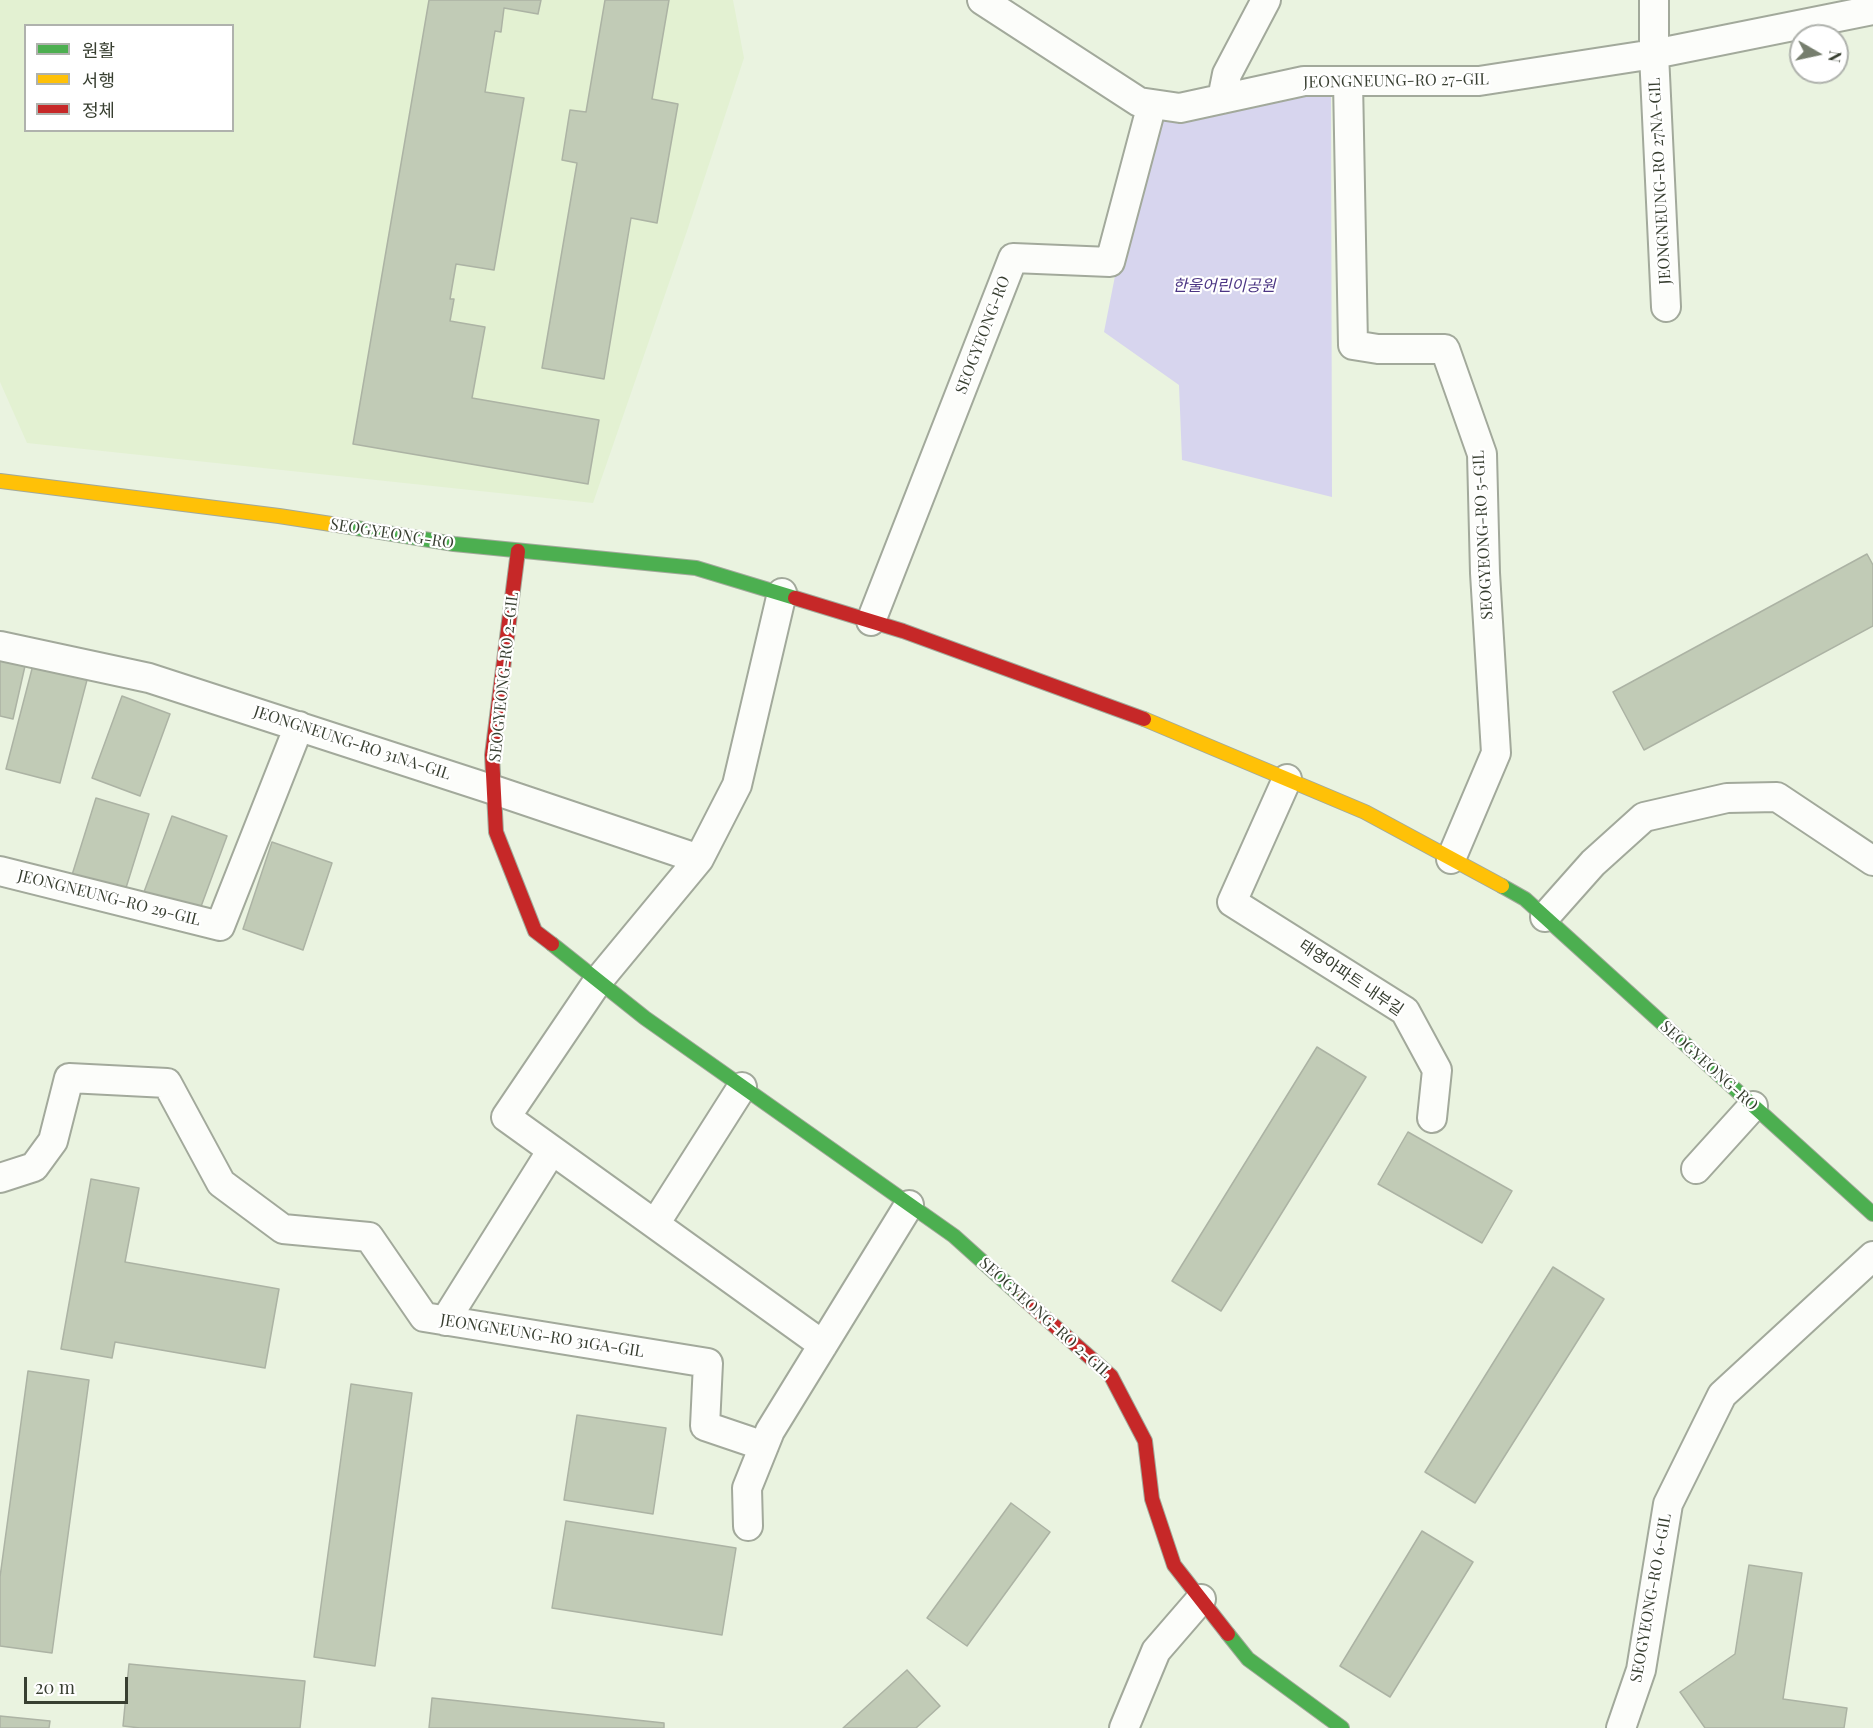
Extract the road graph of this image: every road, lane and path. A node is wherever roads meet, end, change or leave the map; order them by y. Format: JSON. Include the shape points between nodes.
{"nodes":[{"id":1,"x":982,"y":0,"type":"edge"},
{"id":2,"x":1266,"y":0,"type":"edge"},
{"id":3,"x":1654,"y":0,"type":"edge"},
{"id":4,"x":1873,"y":10,"type":"edge"},
{"id":5,"x":1654,"y":54,"type":"junction"},
{"id":6,"x":1348,"y":81,"type":"junction"},
{"id":7,"x":1222,"y":99,"type":"junction"},
{"id":8,"x":1152,"y":104,"type":"junction"},
{"id":9,"x":1666,"y":307,"type":"dead end"},
{"id":10,"x":0,"y":481,"type":"edge"},
{"id":11,"x":518,"y":551,"type":"junction"},
{"id":12,"x":782,"y":593,"type":"junction"},
{"id":13,"x":871,"y":621,"type":"junction"},
{"id":14,"x":0,"y":646,"type":"edge"},
{"id":15,"x":299,"y":726,"type":"junction"},
{"id":16,"x":1287,"y":779,"type":"junction"},
{"id":17,"x":494,"y":790,"type":"junction"},
{"id":18,"x":699,"y":859,"type":"junction"},
{"id":19,"x":1451,"y":859,"type":"junction"},
{"id":20,"x":1873,"y":861,"type":"edge"},
{"id":21,"x":0,"y":871,"type":"edge"},
{"id":22,"x":1545,"y":917,"type":"junction"},
{"id":23,"x":598,"y":981,"type":"junction"},
{"id":24,"x":742,"y":1087,"type":"junction"},
{"id":25,"x":1753,"y":1106,"type":"junction"},
{"id":26,"x":1432,"y":1118,"type":"dead end"},
{"id":27,"x":552,"y":1150,"type":"junction"},
{"id":28,"x":1696,"y":1169,"type":"dead end"},
{"id":29,"x":0,"y":1178,"type":"edge"},
{"id":30,"x":909,"y":1205,"type":"junction"},
{"id":31,"x":1873,"y":1214,"type":"edge"},
{"id":32,"x":655,"y":1224,"type":"junction"},
{"id":33,"x":1873,"y":1256,"type":"edge"},
{"id":34,"x":445,"y":1321,"type":"junction"},
{"id":35,"x":823,"y":1345,"type":"junction"},
{"id":36,"x":764,"y":1446,"type":"junction"},
{"id":37,"x":748,"y":1526,"type":"dead end"},
{"id":38,"x":1201,"y":1599,"type":"junction"},
{"id":39,"x":1124,"y":1728,"type":"edge"},
{"id":40,"x":1342,"y":1728,"type":"edge"},
{"id":41,"x":1621,"y":1728,"type":"edge"}],
"edges":[{"from":1,"to":8,"type":"street","name":"JEONGNEUNG-RO 27-GIL","via":[[1139,102]]},
{"from":2,"to":7,"type":"street","via":[[1227,74]]},
{"from":3,"to":5,"type":"street","name":"JEONGNEUNG-RO 27NA-GIL"},
{"from":4,"to":5,"type":"street","name":"JEONGNEUNG-RO 27-GIL"},
{"from":5,"to":6,"type":"street","name":"JEONGNEUNG-RO 27-GIL","via":[[1479,81]]},
{"from":5,"to":9,"type":"street","name":"JEONGNEUNG-RO 27NA-GIL"},
{"from":6,"to":7,"type":"street","name":"JEONGNEUNG-RO 27-GIL","via":[[1304,81]]},
{"from":6,"to":19,"type":"street","name":"SEOGYEONG-RO 5-GIL","via":[[1353,345],[1445,349],[1482,454],[1496,753]]},
{"from":7,"to":8,"type":"street","name":"JEONGNEUNG-RO 27-GIL","via":[[1180,108]]},
{"from":8,"to":13,"type":"street","name":"SEOGYEONG-RO","via":[[1110,262],[1013,258]]},
{"from":10,"to":11,"type":"street","name":"SEOGYEONG-RO"},
{"from":11,"to":12,"type":"street","name":"SEOGYEONG-RO","via":[[696,568]]},
{"from":11,"to":17,"type":"street","name":"SEOGYEONG-RO 2-GIL","via":[[492,755]]},
{"from":12,"to":13,"type":"street","name":"SEOGYEONG-RO"},
{"from":12,"to":18,"type":"street","via":[[737,785]]},
{"from":13,"to":16,"type":"street","name":"SEOGYEONG-RO","via":[[1136,716]]},
{"from":14,"to":15,"type":"street","name":"JEONGNEUNG-RO 31NA-GIL","via":[[149,678]]},
{"from":15,"to":17,"type":"street","name":"JEONGNEUNG-RO 31NA-GIL"},
{"from":15,"to":21,"type":"street","name":"JEONGNEUNG-RO 29-GIL","via":[[220,926]]},
{"from":16,"to":19,"type":"street","name":"SEOGYEONG-RO","via":[[1365,812]]},
{"from":16,"to":26,"type":"street","name":"태영아파트 내부길","via":[[1232,902],[1405,1011],[1437,1070]]},
{"from":17,"to":18,"type":"street","name":"JEONGNEUNG-RO 31NA-GIL"},
{"from":17,"to":23,"type":"street","name":"SEOGYEONG-RO 2-GIL","via":[[496,832],[535,931]]},
{"from":18,"to":23,"type":"street"},
{"from":19,"to":22,"type":"street","name":"SEOGYEONG-RO","via":[[1526,900]]},
{"from":20,"to":22,"type":"street","via":[[1777,797],[1727,798],[1644,817],[1593,863]]},
{"from":22,"to":25,"type":"street","name":"SEOGYEONG-RO"},
{"from":23,"to":24,"type":"street","name":"SEOGYEONG-RO 2-GIL"},
{"from":23,"to":27,"type":"street","via":[[506,1118]]},
{"from":24,"to":30,"type":"street","name":"SEOGYEONG-RO 2-GIL"},
{"from":24,"to":32,"type":"street"},
{"from":25,"to":28,"type":"street"},
{"from":25,"to":31,"type":"street","name":"SEOGYEONG-RO"},
{"from":27,"to":32,"type":"street"},
{"from":27,"to":34,"type":"street"},
{"from":29,"to":34,"type":"street","name":"JEONGNEUNG-RO 31GA-GIL","via":[[34,1167],[46,1150],[69,1078],[167,1083],[220,1183],[283,1229],[369,1238],[424,1317]]},
{"from":30,"to":35,"type":"street"},
{"from":30,"to":38,"type":"street","name":"SEOGYEONG-RO 2-GIL","via":[[954,1236],[1111,1376],[1144,1441],[1152,1499],[1174,1564]]},
{"from":32,"to":35,"type":"street"},
{"from":33,"to":41,"type":"street","name":"SEOGYEONG-RO 6-GIL","via":[[1722,1395],[1668,1504],[1641,1671]]},
{"from":34,"to":36,"type":"street","name":"JEONGNEUNG-RO 31GA-GIL","via":[[708,1363],[705,1425]]},
{"from":35,"to":36,"type":"street"},
{"from":36,"to":37,"type":"street","via":[[747,1488]]},
{"from":38,"to":39,"type":"street","via":[[1156,1650]]},
{"from":38,"to":40,"type":"street","name":"SEOGYEONG-RO 2-GIL","via":[[1248,1659]]}]}
